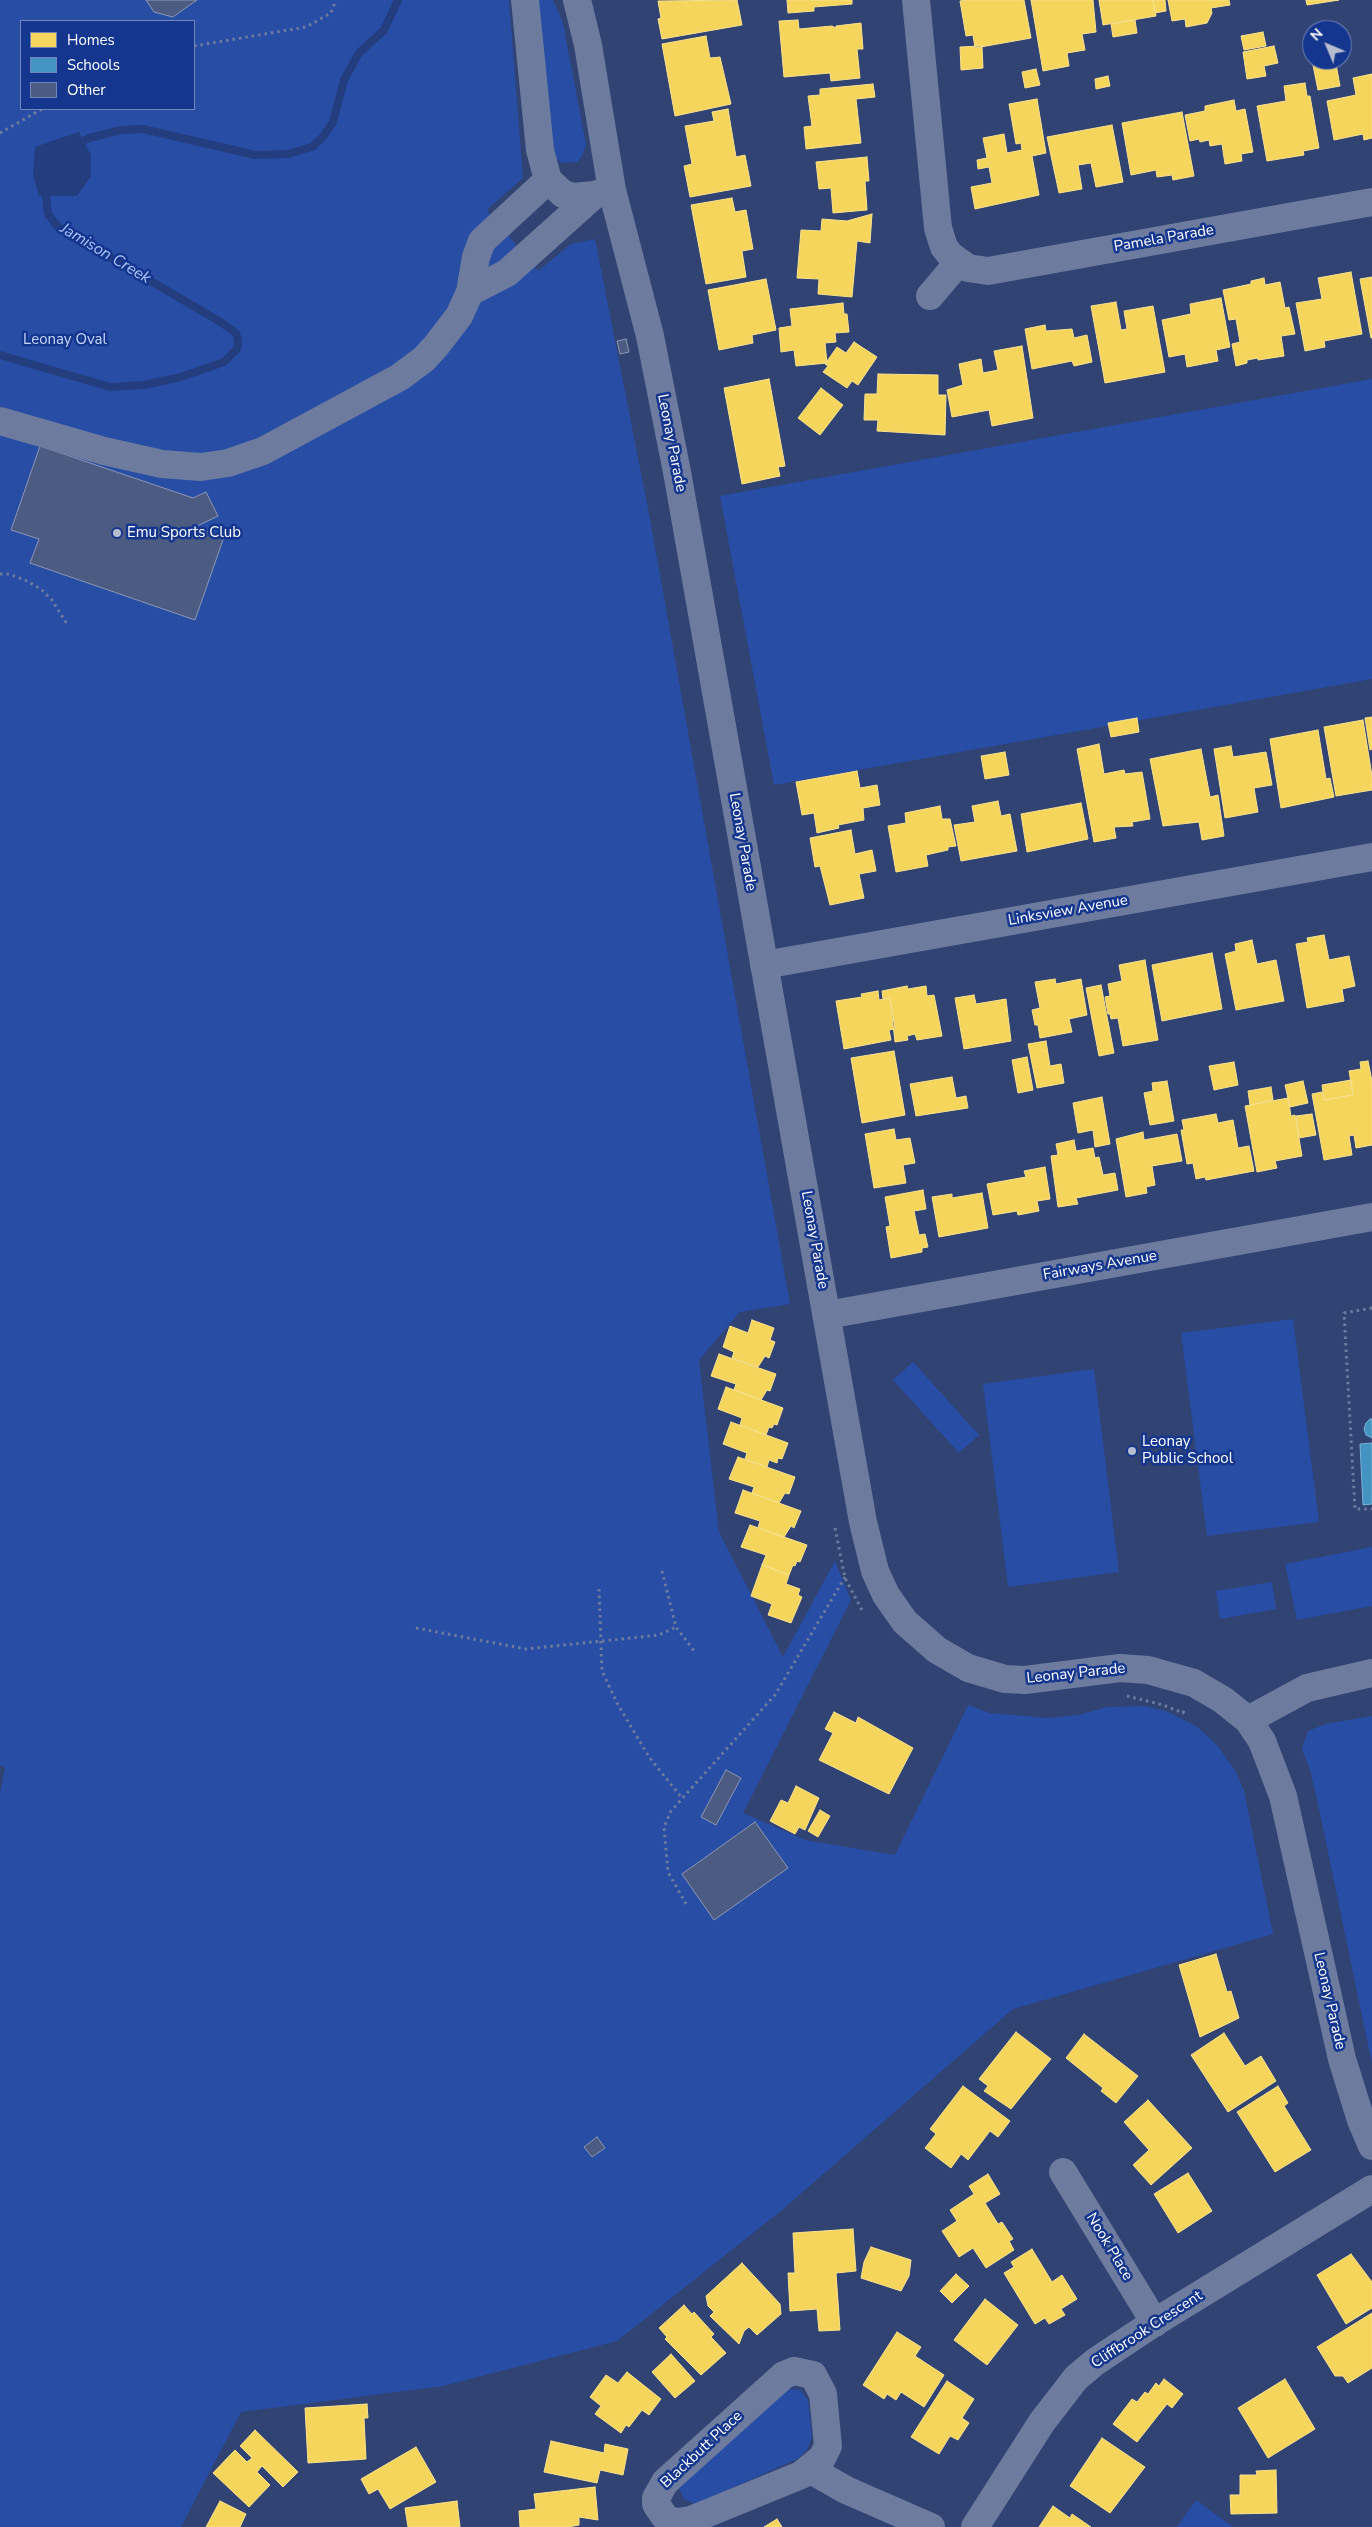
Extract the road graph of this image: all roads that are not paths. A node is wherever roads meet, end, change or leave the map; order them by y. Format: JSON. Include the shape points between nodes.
{"nodes":[{"id":1,"x":525,"y":0,"type":"edge"},
{"id":2,"x":577,"y":0,"type":"edge"},
{"id":3,"x":593,"y":0,"type":"edge"},
{"id":4,"x":916,"y":0,"type":"edge"},
{"id":5,"x":588,"y":45,"type":"junction"},
{"id":6,"x":548,"y":180,"type":"junction"},
{"id":7,"x":603,"y":192,"type":"junction"},
{"id":8,"x":1372,"y":202,"type":"edge"},
{"id":9,"x":958,"y":263,"type":"junction"},
{"id":10,"x":470,"y":292,"type":"junction"},
{"id":11,"x":930,"y":296,"type":"dead end"},
{"id":12,"x":0,"y":421,"type":"edge"},
{"id":13,"x":1372,"y":857,"type":"edge"},
{"id":14,"x":764,"y":965,"type":"junction"},
{"id":15,"x":1372,"y":1217,"type":"edge"},
{"id":16,"x":827,"y":1315,"type":"junction"},
{"id":17,"x":1372,"y":1673,"type":"edge"},
{"id":18,"x":1248,"y":1720,"type":"junction"},
{"id":19,"x":1372,"y":2146,"type":"edge"},
{"id":20,"x":1063,"y":2172,"type":"dead end"},
{"id":21,"x":1372,"y":2189,"type":"edge"},
{"id":22,"x":1155,"y":2323,"type":"junction"},
{"id":23,"x":810,"y":2470,"type":"junction"},
{"id":24,"x":931,"y":2527,"type":"edge"},
{"id":25,"x":974,"y":2527,"type":"edge"}],
"edges":[{"from":1,"to":6,"type":"street","via":[[540,150]]},
{"from":2,"to":5,"type":"street","name":"Leonay Parade"},
{"from":3,"to":5,"type":"street","name":"Leonay Parade"},
{"from":4,"to":9,"type":"street","via":[[938,228],[944,247]]},
{"from":5,"to":7,"type":"street","name":"Leonay Parade"},
{"from":6,"to":7,"type":"street","via":[[563,194],[573,197]]},
{"from":6,"to":10,"type":"street","via":[[482,241]]},
{"from":7,"to":10,"type":"street","via":[[507,272]]},
{"from":7,"to":14,"type":"street","name":"Leonay Parade","via":[[650,336]]},
{"from":8,"to":9,"type":"street","name":"Pamela Parade","via":[[988,271]]},
{"from":9,"to":11,"type":"street"},
{"from":10,"to":12,"type":"street","via":[[446,334],[424,359],[407,372],[263,451],[228,463],[201,467],[162,464]]},
{"from":13,"to":14,"type":"street","name":"Linksview Avenue"},
{"from":14,"to":16,"type":"street","name":"Leonay Parade"},
{"from":15,"to":16,"type":"street","name":"Fairways Avenue"},
{"from":16,"to":18,"type":"street","name":"Leonay Parade","via":[[868,1547],[883,1589],[901,1617],[925,1642],[959,1664],[989,1675],[1025,1680],[1120,1668],[1148,1670],[1194,1683]]},
{"from":17,"to":18,"type":"street","via":[[1307,1688]]},
{"from":18,"to":19,"type":"street","name":"Leonay Parade","via":[[1262,1741],[1283,1796],[1342,2059]]},
{"from":20,"to":22,"type":"street","name":"Nook Place"},
{"from":21,"to":22,"type":"street","name":"Cliffbrook Crescent"},
{"from":22,"to":25,"type":"street","name":"Cliffbrook Crescent","via":[[1076,2378],[1042,2422]]},
{"from":23,"to":23,"type":"street","name":"Blackbutt Place","via":[[691,2520],[670,2520],[656,2504],[665,2482],[784,2375],[794,2371],[812,2375],[823,2394],[828,2446]]},
{"from":23,"to":24,"type":"street","via":[[846,2490]]}]}
